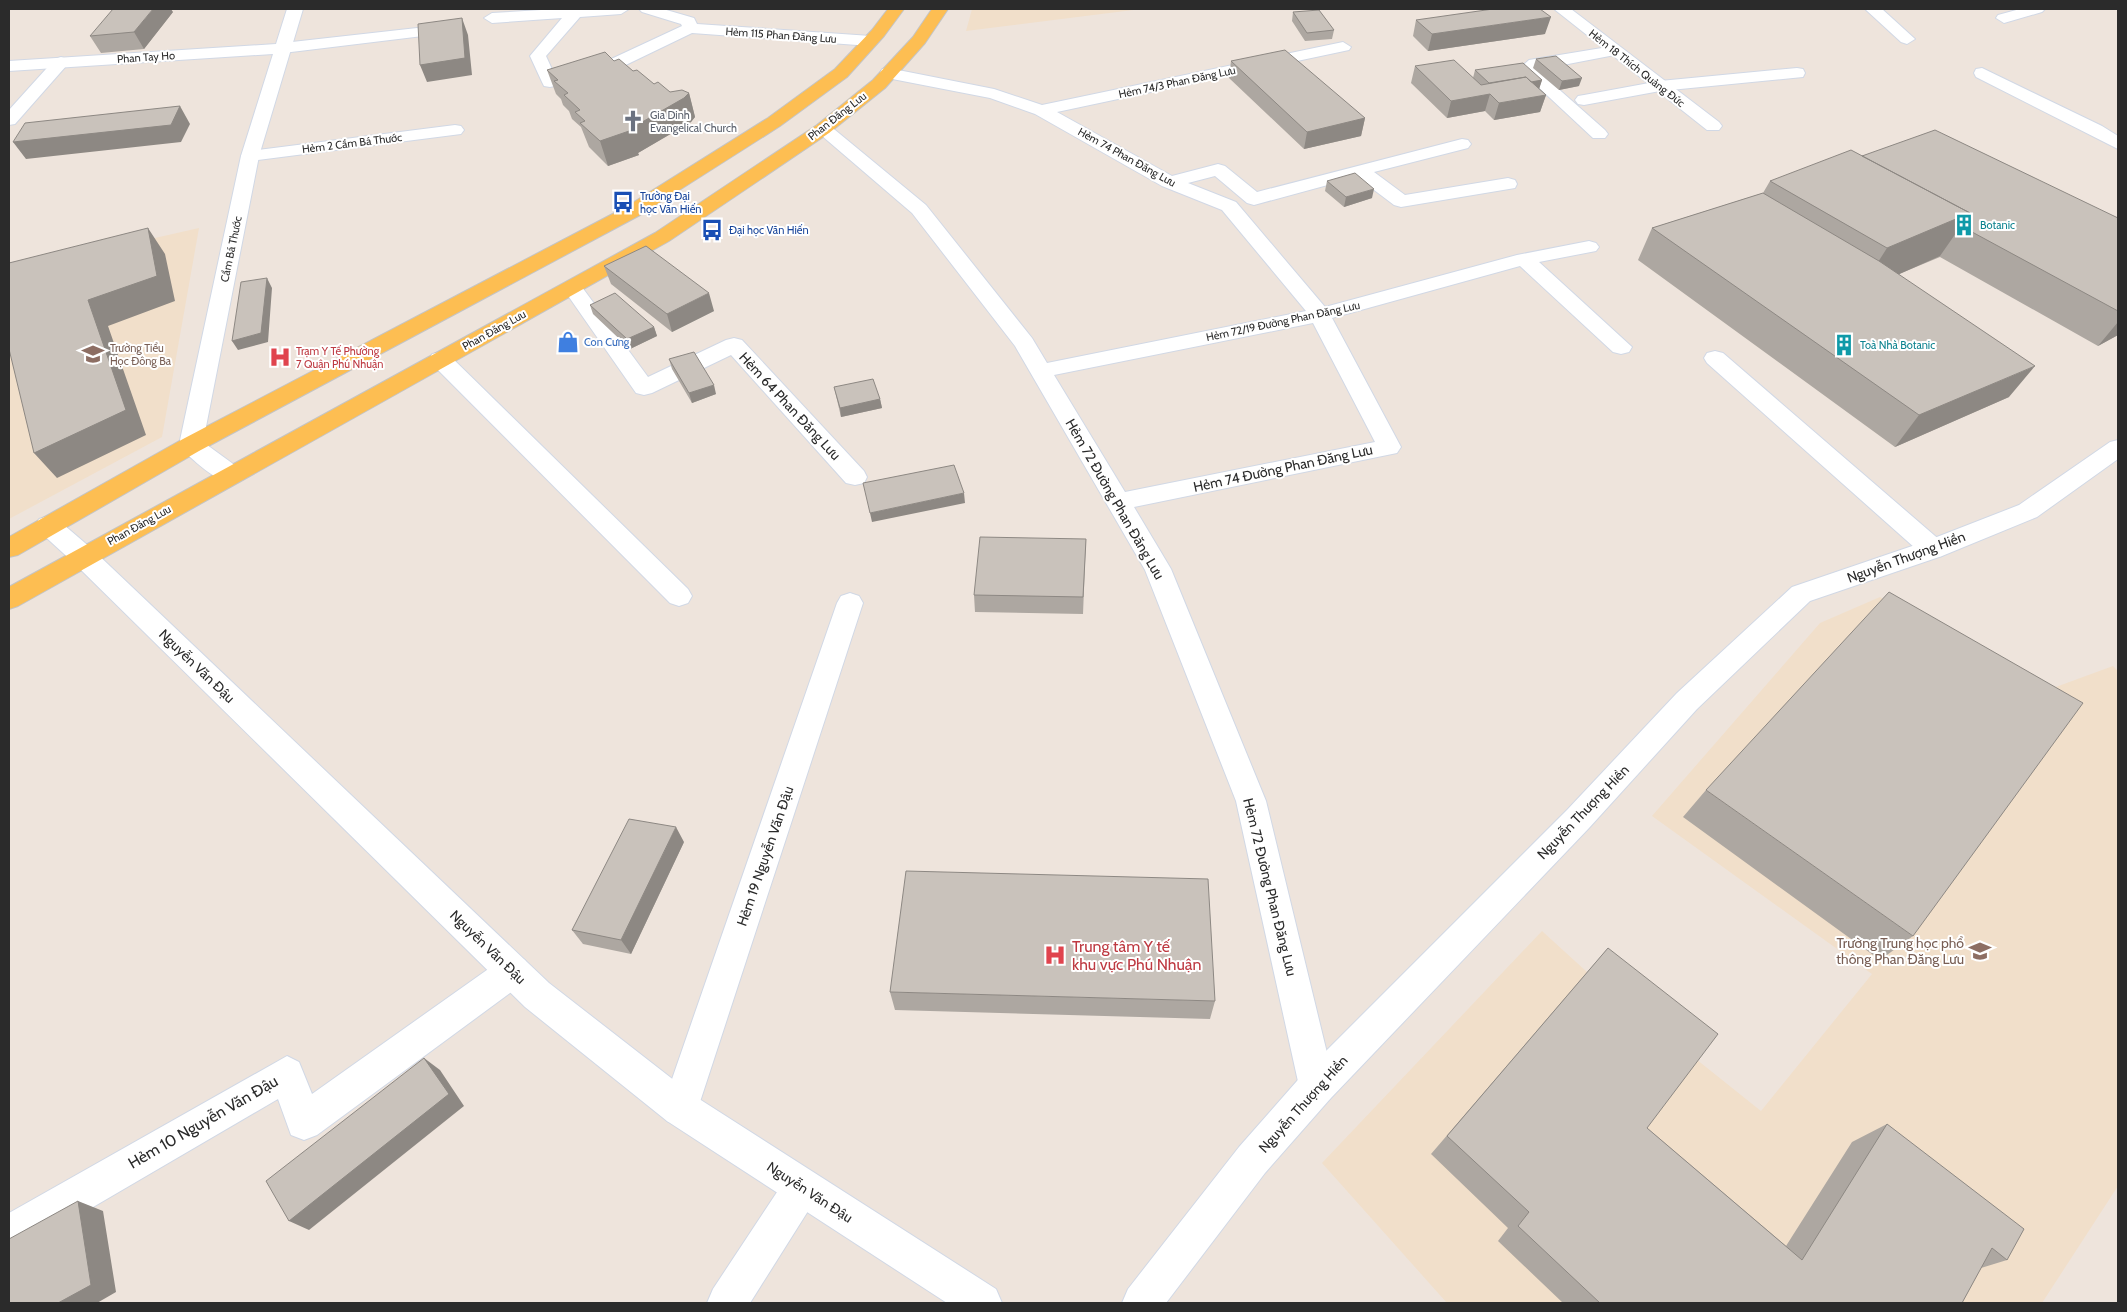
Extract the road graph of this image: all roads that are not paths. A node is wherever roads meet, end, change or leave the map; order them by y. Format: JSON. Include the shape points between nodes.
{"nodes":[{"id":1,"x":295,"y":9,"type":"edge"},
{"id":2,"x":620,"y":9,"type":"edge"},
{"id":3,"x":648,"y":9,"type":"edge"},
{"id":4,"x":896,"y":9,"type":"edge"},
{"id":5,"x":940,"y":9,"type":"edge"},
{"id":6,"x":1562,"y":9,"type":"edge"},
{"id":7,"x":1873,"y":9,"type":"edge"},
{"id":8,"x":2037,"y":9,"type":"edge"},
{"id":9,"x":574,"y":14,"type":"junction"},
{"id":10,"x":492,"y":18,"type":"dead end"},
{"id":11,"x":2004,"y":18,"type":"dead end"},
{"id":12,"x":690,"y":28,"type":"junction"},
{"id":13,"x":417,"y":33,"type":"edge"},
{"id":14,"x":1907,"y":39,"type":"dead end"},
{"id":15,"x":871,"y":41,"type":"junction"},
{"id":16,"x":1343,"y":47,"type":"dead end"},
{"id":17,"x":283,"y":48,"type":"junction"},
{"id":18,"x":1614,"y":50,"type":"junction"},
{"id":19,"x":61,"y":62,"type":"junction"},
{"id":20,"x":9,"y":66,"type":"edge"},
{"id":21,"x":888,"y":73,"type":"junction"},
{"id":22,"x":1797,"y":73,"type":"dead end"},
{"id":23,"x":1982,"y":73,"type":"dead end"},
{"id":24,"x":1660,"y":86,"type":"junction"},
{"id":25,"x":1584,"y":100,"type":"dead end"},
{"id":26,"x":1041,"y":110,"type":"junction"},
{"id":27,"x":9,"y":120,"type":"edge"},
{"id":28,"x":1713,"y":126,"type":"dead end"},
{"id":29,"x":823,"y":129,"type":"junction"},
{"id":30,"x":455,"y":130,"type":"dead end"},
{"id":31,"x":1599,"y":134,"type":"dead end"},
{"id":32,"x":1462,"y":144,"type":"dead end"},
{"id":33,"x":2118,"y":144,"type":"edge"},
{"id":34,"x":250,"y":156,"type":"junction"},
{"id":35,"x":1360,"y":170,"type":"junction"},
{"id":36,"x":1169,"y":182,"type":"junction"},
{"id":37,"x":1508,"y":184,"type":"dead end"},
{"id":38,"x":1589,"y":247,"type":"dead end"},
{"id":39,"x":1524,"y":260,"type":"junction"},
{"id":40,"x":572,"y":287,"type":"junction"},
{"id":41,"x":1320,"y":315,"type":"junction"},
{"id":42,"x":1621,"y":347,"type":"dead end"},
{"id":43,"x":1715,"y":358,"type":"dead end"},
{"id":44,"x":440,"y":359,"type":"junction"},
{"id":45,"x":1041,"y":371,"type":"junction"},
{"id":46,"x":191,"y":446,"type":"junction"},
{"id":47,"x":2118,"y":448,"type":"edge"},
{"id":48,"x":231,"y":475,"type":"junction"},
{"id":49,"x":855,"y":477,"type":"dead end"},
{"id":50,"x":1118,"y":502,"type":"junction"},
{"id":51,"x":48,"y":526,"type":"junction"},
{"id":52,"x":9,"y":548,"type":"edge"},
{"id":53,"x":1933,"y":549,"type":"junction"},
{"id":54,"x":83,"y":556,"type":"junction"},
{"id":55,"x":678,"y":596,"type":"dead end"},
{"id":56,"x":9,"y":599,"type":"edge"},
{"id":57,"x":850,"y":603,"type":"dead end"},
{"id":58,"x":513,"y":971,"type":"junction"},
{"id":59,"x":1317,"y":1086,"type":"junction"},
{"id":60,"x":680,"y":1108,"type":"junction"},
{"id":61,"x":802,"y":1187,"type":"junction"},
{"id":62,"x":9,"y":1234,"type":"edge"},
{"id":63,"x":727,"y":1303,"type":"edge"},
{"id":64,"x":982,"y":1303,"type":"edge"},
{"id":65,"x":1142,"y":1303,"type":"edge"}],
"edges":[{"from":1,"to":17,"type":"street","name":"Cầm Bá Thước"},
{"from":2,"to":9,"type":"street"},
{"from":3,"to":12,"type":"street","via":[[688,20]]},
{"from":4,"to":15,"type":"main road"},
{"from":5,"to":21,"type":"main road","name":"Phan Đăng Lưu"},
{"from":6,"to":18,"type":"street","name":"Hẻm 18 Thích Quảng Đức"},
{"from":7,"to":14,"type":"street"},
{"from":8,"to":11,"type":"street"},
{"from":9,"to":10,"type":"street","via":[[535,13]]},
{"from":9,"to":12,"type":"street","name":"Hẻm 115 Phan Đăng Lưu","via":[[538,56],[550,82],[599,71]]},
{"from":12,"to":15,"type":"street","name":"Hẻm 115 Phan Đăng Lưu"},
{"from":13,"to":17,"type":"street","name":"Phan Tay Ho"},
{"from":15,"to":46,"type":"main road","via":[[842,73],[774,122],[633,211]]},
{"from":16,"to":26,"type":"street","name":"Hẻm 74/3 Phan Đăng Lưu"},
{"from":17,"to":19,"type":"street","name":"Phan Tay Ho"},
{"from":17,"to":34,"type":"street","name":"Cầm Bá Thước"},
{"from":18,"to":24,"type":"street","name":"Hẻm 18 Thích Quảng Đức"},
{"from":18,"to":31,"type":"street","via":[[1534,64],[1527,69]]},
{"from":19,"to":20,"type":"street","name":"Phan Tay Ho"},
{"from":19,"to":27,"type":"street"},
{"from":21,"to":26,"type":"street","name":"Hẻm 74 Phan Đăng Lưu","via":[[994,94]]},
{"from":21,"to":29,"type":"main road","name":"Phan Đăng Lưu"},
{"from":22,"to":24,"type":"street"},
{"from":23,"to":33,"type":"street"},
{"from":24,"to":25,"type":"street"},
{"from":24,"to":28,"type":"street","name":"Hẻm 18 Thích Quảng Đức"},
{"from":26,"to":36,"type":"street","name":"Hẻm 74 Phan Đăng Lưu"},
{"from":29,"to":40,"type":"main road","name":"Phan Đăng Lưu","via":[[662,237]]},
{"from":29,"to":45,"type":"street","name":"Hẻm 72 Đường Phan Đăng Lưu","via":[[919,209],[1024,344]]},
{"from":30,"to":34,"type":"street","name":"Hẻm 2 Cầm Bá Thước"},
{"from":32,"to":35,"type":"street"},
{"from":34,"to":46,"type":"street","name":"Cầm Bá Thước"},
{"from":35,"to":36,"type":"street","via":[[1254,199],[1218,170]]},
{"from":35,"to":37,"type":"street","via":[[1401,201]]},
{"from":36,"to":41,"type":"street","name":"Hẻm 74 Phan Đăng Lưu","via":[[1229,206]]},
{"from":38,"to":39,"type":"street","name":"Hẻm 72/19 Đường Phan Đăng Lưu"},
{"from":39,"to":41,"type":"street","name":"Hẻm 72/19 Đường Phan Đăng Lưu"},
{"from":39,"to":42,"type":"street"},
{"from":40,"to":44,"type":"main road","name":"Phan Đăng Lưu"},
{"from":40,"to":49,"type":"street","name":"Hẻm 64 Phan Đăng Lưu","via":[[644,388],[734,345]]},
{"from":41,"to":45,"type":"street","name":"Hẻm 72/19 Đường Phan Đăng Lưu"},
{"from":41,"to":50,"type":"street","name":"Hẻm 74 Đường Phan Đăng Lưu","via":[[1389,446]]},
{"from":43,"to":53,"type":"street"},
{"from":44,"to":48,"type":"main road","name":"Phan Đăng Lưu"},
{"from":44,"to":55,"type":"street"},
{"from":45,"to":50,"type":"street","name":"Hẻm 72 Đường Phan Đăng Lưu"},
{"from":46,"to":48,"type":"street"},
{"from":46,"to":51,"type":"main road"},
{"from":47,"to":53,"type":"street","name":"Nguyễn Thượng Hiền","via":[[2028,511]]},
{"from":48,"to":54,"type":"main road","name":"Phan Đăng Lưu"},
{"from":50,"to":59,"type":"street","name":"Hẻm 72 Đường Phan Đăng Lưu","via":[[1158,569],[1251,801]]},
{"from":51,"to":52,"type":"main road"},
{"from":51,"to":54,"type":"street","name":"Nguyễn Văn Đậu"},
{"from":53,"to":59,"type":"street","name":"Nguyễn Thượng Hiền","via":[[1801,594],[1687,701],[1578,819]]},
{"from":54,"to":56,"type":"main road","name":"Phan Đăng Lưu"},
{"from":54,"to":58,"type":"street","name":"Nguyễn Văn Đậu"},
{"from":57,"to":60,"type":"street","name":"Hẻm 19 Nguyễn Văn Đậu"},
{"from":58,"to":60,"type":"street","name":"Nguyễn Văn Đậu","via":[[537,995]]},
{"from":58,"to":62,"type":"street","name":"Hẻm 10 Nguyễn Văn Đậu","via":[[304,1122],[287,1074]]},
{"from":59,"to":65,"type":"street","name":"Nguyễn Thượng Hiền","via":[[1252,1160]]},
{"from":60,"to":61,"type":"street","name":"Nguyễn Văn Đậu"},
{"from":61,"to":63,"type":"street"},
{"from":61,"to":64,"type":"street","name":"Nguyễn Văn Đậu"}]}
